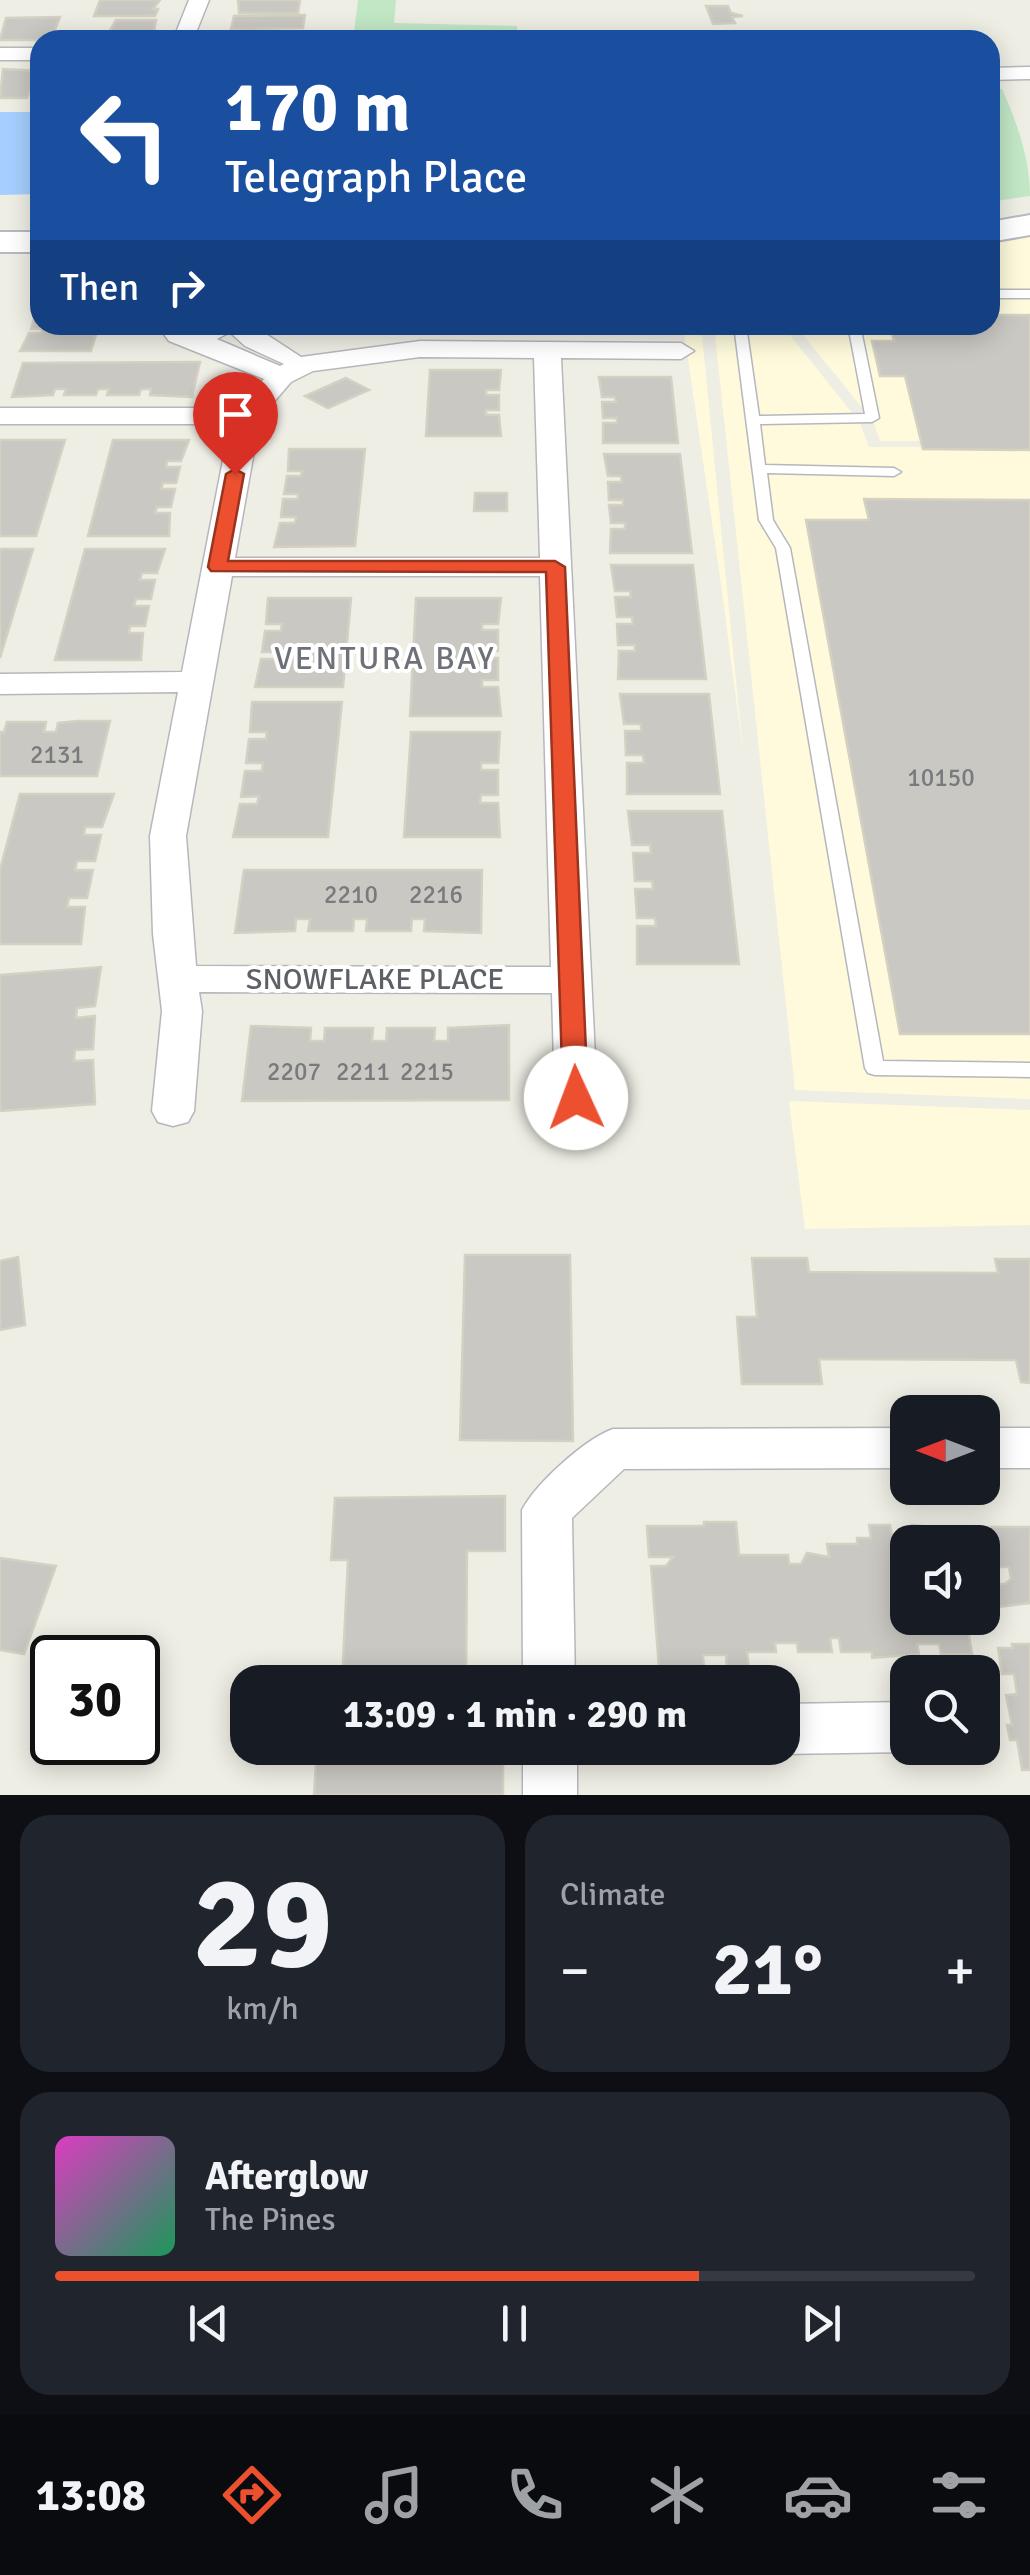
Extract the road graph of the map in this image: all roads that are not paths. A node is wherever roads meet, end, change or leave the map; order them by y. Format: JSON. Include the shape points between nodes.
{"nodes":[{"id":1,"x":199,"y":0,"type":"edge"},
{"id":2,"x":187,"y":30,"type":"edge"},
{"id":3,"x":0,"y":54,"type":"edge"},
{"id":4,"x":30,"y":54,"type":"edge"},
{"id":5,"x":1030,"y":73,"type":"edge"},
{"id":6,"x":1000,"y":74,"type":"edge"},
{"id":7,"x":1030,"y":201,"type":"edge"},
{"id":8,"x":1000,"y":206,"type":"edge"},
{"id":9,"x":1030,"y":224,"type":"edge"},
{"id":10,"x":1000,"y":230,"type":"edge"},
{"id":11,"x":0,"y":242,"type":"edge"},
{"id":12,"x":30,"y":242,"type":"edge"},
{"id":13,"x":0,"y":264,"type":"edge"},
{"id":14,"x":30,"y":264,"type":"edge"},
{"id":15,"x":1000,"y":294,"type":"edge"},
{"id":16,"x":1030,"y":294,"type":"edge"},
{"id":17,"x":178,"y":335,"type":"edge"},
{"id":18,"x":216,"y":335,"type":"edge"},
{"id":19,"x":251,"y":335,"type":"edge"},
{"id":20,"x":741,"y":335,"type":"edge"},
{"id":21,"x":856,"y":335,"type":"edge"},
{"id":22,"x":200,"y":343,"type":"junction"},
{"id":23,"x":547,"y":350,"type":"junction"},
{"id":24,"x":681,"y":350,"type":"dead end"},
{"id":25,"x":294,"y":370,"type":"junction"},
{"id":26,"x":0,"y":416,"type":"edge"},
{"id":27,"x":246,"y":416,"type":"junction"},
{"id":28,"x":753,"y":420,"type":"junction"},
{"id":29,"x":759,"y":469,"type":"junction"},
{"id":30,"x":894,"y":472,"type":"dead end"},
{"id":31,"x":218,"y":567,"type":"junction"},
{"id":32,"x":555,"y":567,"type":"junction"},
{"id":33,"x":196,"y":682,"type":"junction"},
{"id":34,"x":0,"y":684,"type":"edge"},
{"id":35,"x":178,"y":979,"type":"junction"},
{"id":36,"x":571,"y":980,"type":"junction"},
{"id":37,"x":1030,"y":1070,"type":"edge"},
{"id":38,"x":576,"y":1098,"type":"dead end"},
{"id":39,"x":172,"y":1112,"type":"dead end"},
{"id":40,"x":890,"y":1448,"type":"edge"},
{"id":41,"x":1000,"y":1448,"type":"edge"},
{"id":42,"x":1030,"y":1448,"type":"edge"},
{"id":43,"x":549,"y":1665,"type":"edge"},
{"id":44,"x":890,"y":1727,"type":"edge"},
{"id":45,"x":800,"y":1728,"type":"edge"},
{"id":46,"x":550,"y":1765,"type":"edge"},
{"id":47,"x":550,"y":1795,"type":"edge"}],
"edges":[{"from":1,"to":2,"type":"street"},
{"from":3,"to":4,"type":"street"},
{"from":5,"to":6,"type":"street"},
{"from":7,"to":8,"type":"street"},
{"from":9,"to":10,"type":"street"},
{"from":11,"to":12,"type":"street"},
{"from":13,"to":14,"type":"street"},
{"from":15,"to":16,"type":"lane"},
{"from":17,"to":22,"type":"street"},
{"from":18,"to":22,"type":"lane"},
{"from":19,"to":25,"type":"street"},
{"from":20,"to":28,"type":"lane"},
{"from":21,"to":28,"type":"lane","via":[[872,418]]},
{"from":22,"to":25,"type":"street"},
{"from":23,"to":24,"type":"street"},
{"from":23,"to":25,"type":"street","via":[[420,349]]},
{"from":23,"to":32,"type":"street"},
{"from":25,"to":27,"type":"street"},
{"from":26,"to":27,"type":"street"},
{"from":27,"to":31,"type":"street"},
{"from":28,"to":29,"type":"lane"},
{"from":29,"to":30,"type":"lane"},
{"from":29,"to":37,"type":"lane","via":[[766,520],[783,548],[875,1068]]},
{"from":31,"to":32,"type":"street"},
{"from":31,"to":33,"type":"street"},
{"from":32,"to":36,"type":"street"},
{"from":33,"to":34,"type":"street"},
{"from":33,"to":35,"type":"street","via":[[168,836]]},
{"from":35,"to":36,"type":"street","name":"SNOWFLAKE PLACE"},
{"from":35,"to":39,"type":"street","via":[[182,1011]]},
{"from":36,"to":38,"type":"street"},
{"from":40,"to":43,"type":"street","via":[[613,1449],[547,1510]]},
{"from":41,"to":42,"type":"street"},
{"from":44,"to":45,"type":"street"},
{"from":46,"to":47,"type":"street"}]}
